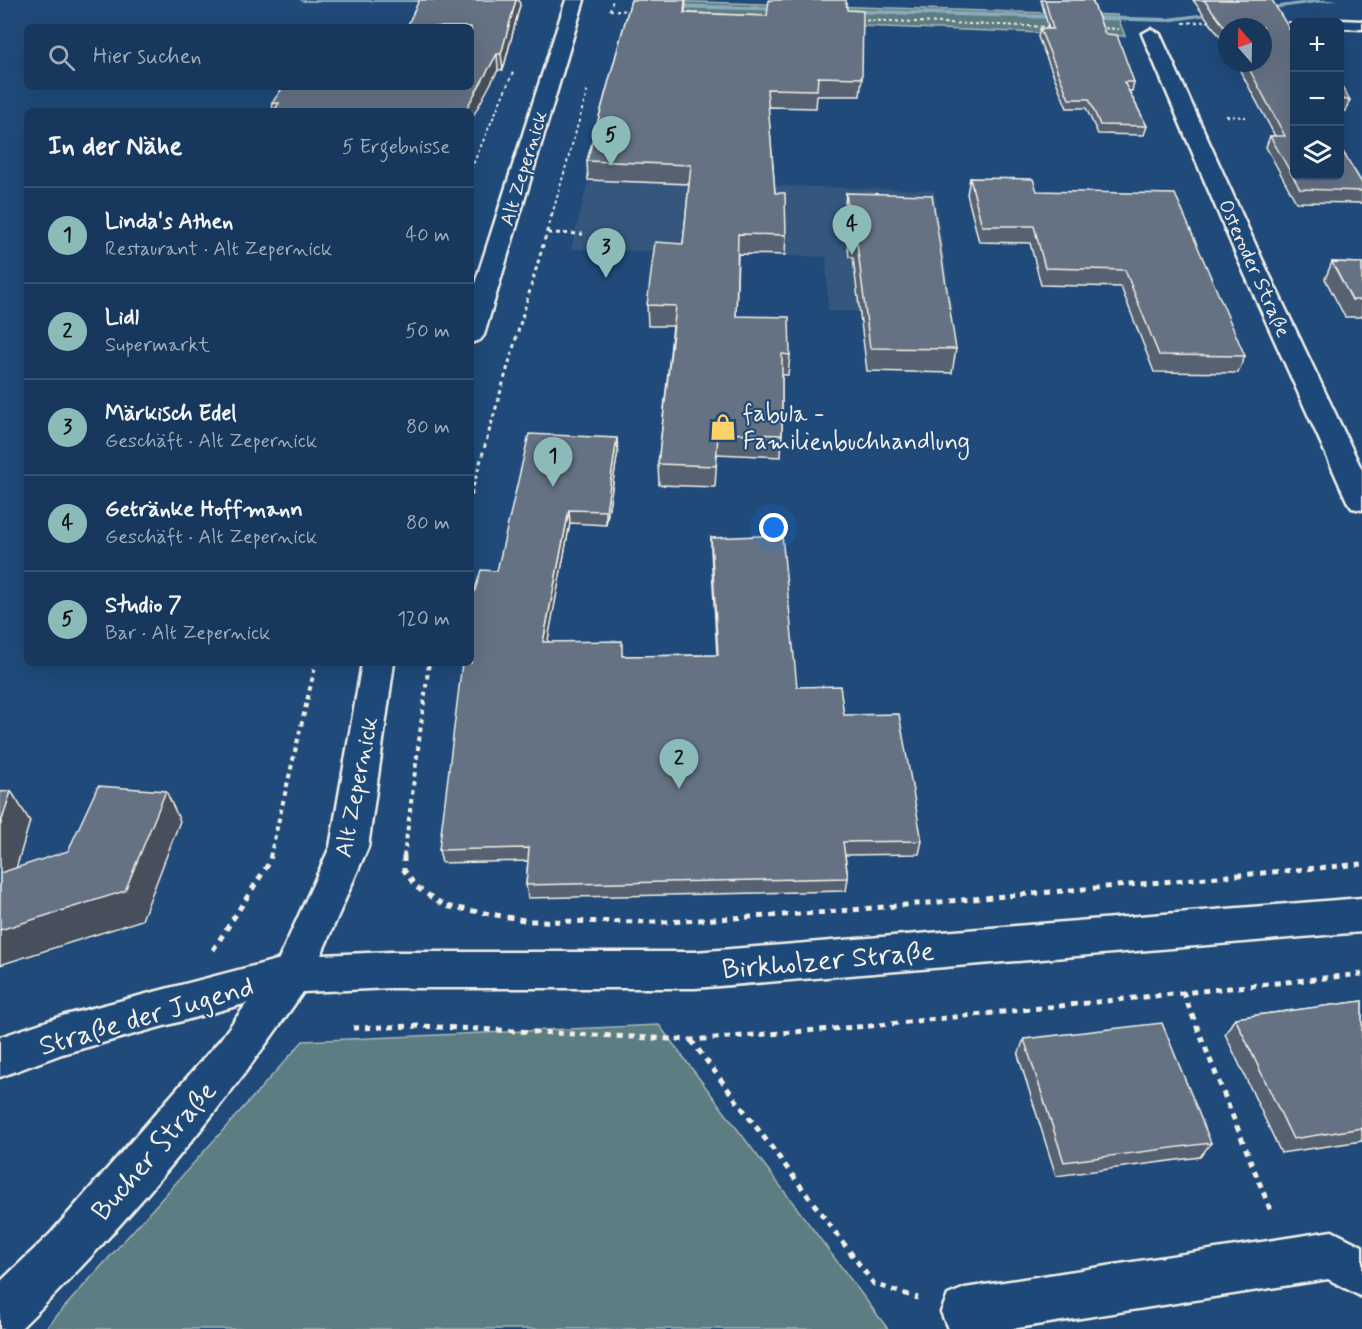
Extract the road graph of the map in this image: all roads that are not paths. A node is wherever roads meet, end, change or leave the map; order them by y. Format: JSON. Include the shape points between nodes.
{"nodes":[{"id":1,"x":575,"y":0,"type":"edge"},
{"id":2,"x":1344,"y":24,"type":"edge"},
{"id":3,"x":1362,"y":25,"type":"edge"},
{"id":4,"x":1151,"y":34,"type":"dead end"},
{"id":5,"x":474,"y":325,"type":"edge"},
{"id":6,"x":1362,"y":501,"type":"edge"},
{"id":7,"x":378,"y":666,"type":"edge"},
{"id":8,"x":1362,"y":915,"type":"edge"},
{"id":9,"x":292,"y":974,"type":"junction"},
{"id":10,"x":0,"y":1057,"type":"edge"},
{"id":11,"x":1362,"y":1273,"type":"edge"},
{"id":12,"x":0,"y":1315,"type":"edge"},
{"id":13,"x":971,"y":1321,"type":"edge"}],
"edges":[{"from":1,"to":5,"type":"street","name":"Alt Zepernick"},
{"from":2,"to":3,"type":"lane"},
{"from":4,"to":6,"type":"street","name":"Osteroder Straße"},
{"from":7,"to":9,"type":"street","name":"Alt Zepernick","via":[[350,847]]},
{"from":8,"to":9,"type":"street","name":"Birkholzer Straße","via":[[695,970],[392,970]]},
{"from":9,"to":10,"type":"street","name":"Straße der Jugend","via":[[62,1035]]},
{"from":9,"to":12,"type":"street","name":"Bucher Straße","via":[[235,1054],[68,1250]]},
{"from":11,"to":13,"type":"street","via":[[1332,1255]]}]}
